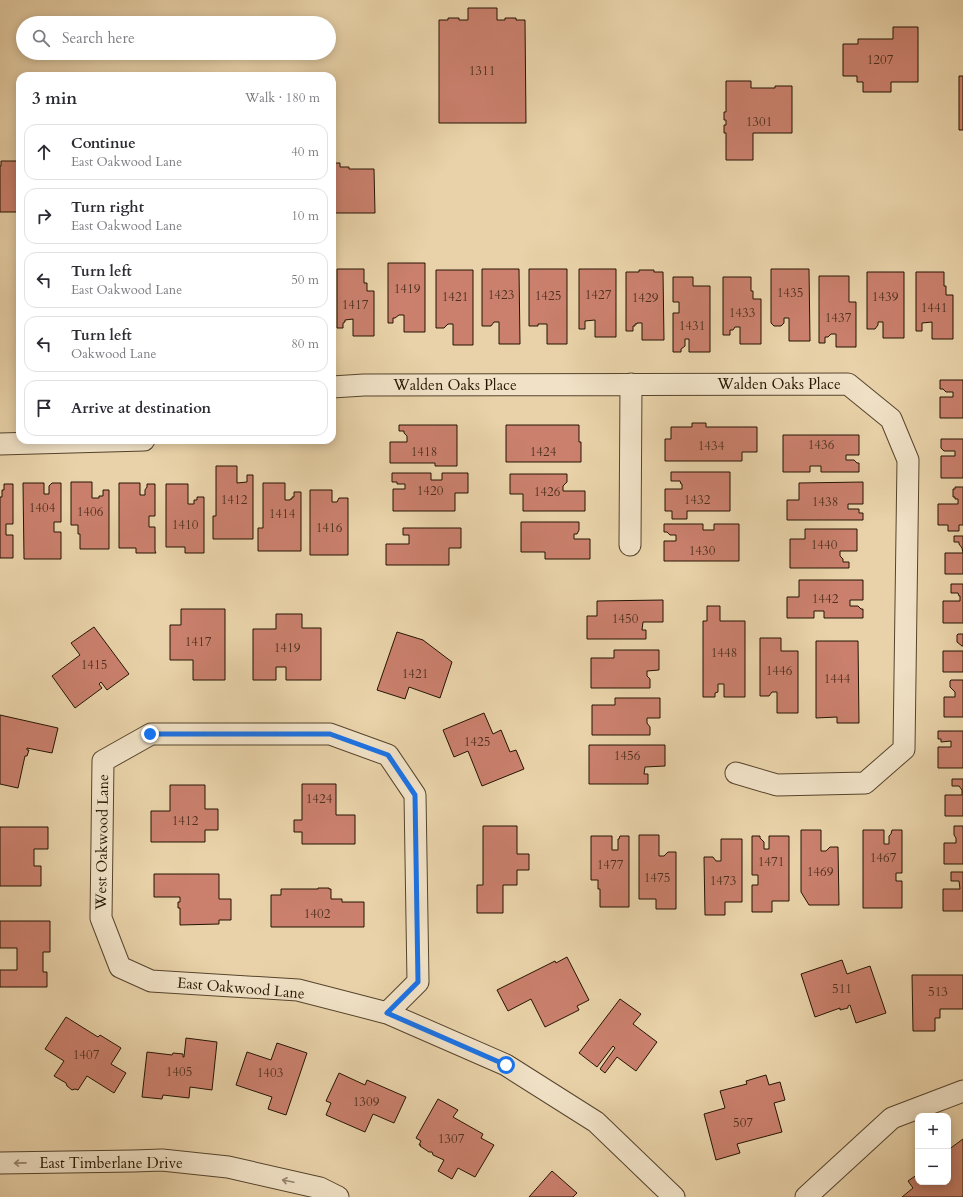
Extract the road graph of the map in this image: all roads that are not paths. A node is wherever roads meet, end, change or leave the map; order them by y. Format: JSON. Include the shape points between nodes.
{"nodes":[{"id":1,"x":631,"y":384,"type":"junction"},
{"id":2,"x":336,"y":388,"type":"edge"},
{"id":3,"x":0,"y":444,"type":"edge"},
{"id":4,"x":16,"y":444,"type":"edge"},
{"id":5,"x":630,"y":545,"type":"dead end"},
{"id":6,"x":736,"y":773,"type":"dead end"},
{"id":7,"x":120,"y":967,"type":"joint"},
{"id":8,"x":387,"y":1013,"type":"junction"},
{"id":9,"x":963,"y":1091,"type":"edge"},
{"id":10,"x":0,"y":1163,"type":"edge"},
{"id":11,"x":338,"y":1197,"type":"edge"},
{"id":12,"x":674,"y":1197,"type":"edge"},
{"id":13,"x":806,"y":1197,"type":"edge"}],
"edges":[{"from":1,"to":2,"type":"street","name":"Walden Oaks Place","via":[[364,385]]},
{"from":1,"to":5,"type":"street"},
{"from":1,"to":6,"type":"street","name":"Walden Oaks Place","via":[[848,384],[891,419],[908,460],[904,749],[865,783],[777,784]]},
{"from":3,"to":4,"type":"street"},
{"from":7,"to":8,"type":"street","name":"East Oakwood Lane","via":[[150,981],[298,990]]},
{"from":7,"to":8,"type":"street","name":"West Oakwood Lane","via":[[101,918],[103,761],[150,734],[330,734],[388,755],[415,795],[418,982]]},
{"from":8,"to":12,"type":"street","name":"East Oakwood Lane","via":[[506,1065],[596,1122]]},
{"from":9,"to":13,"type":"street","via":[[892,1118]]},
{"from":11,"to":10,"type":"street","name":"East Timberlane Drive","one_way":true,"via":[[320,1188],[228,1168],[162,1160]]}]}
